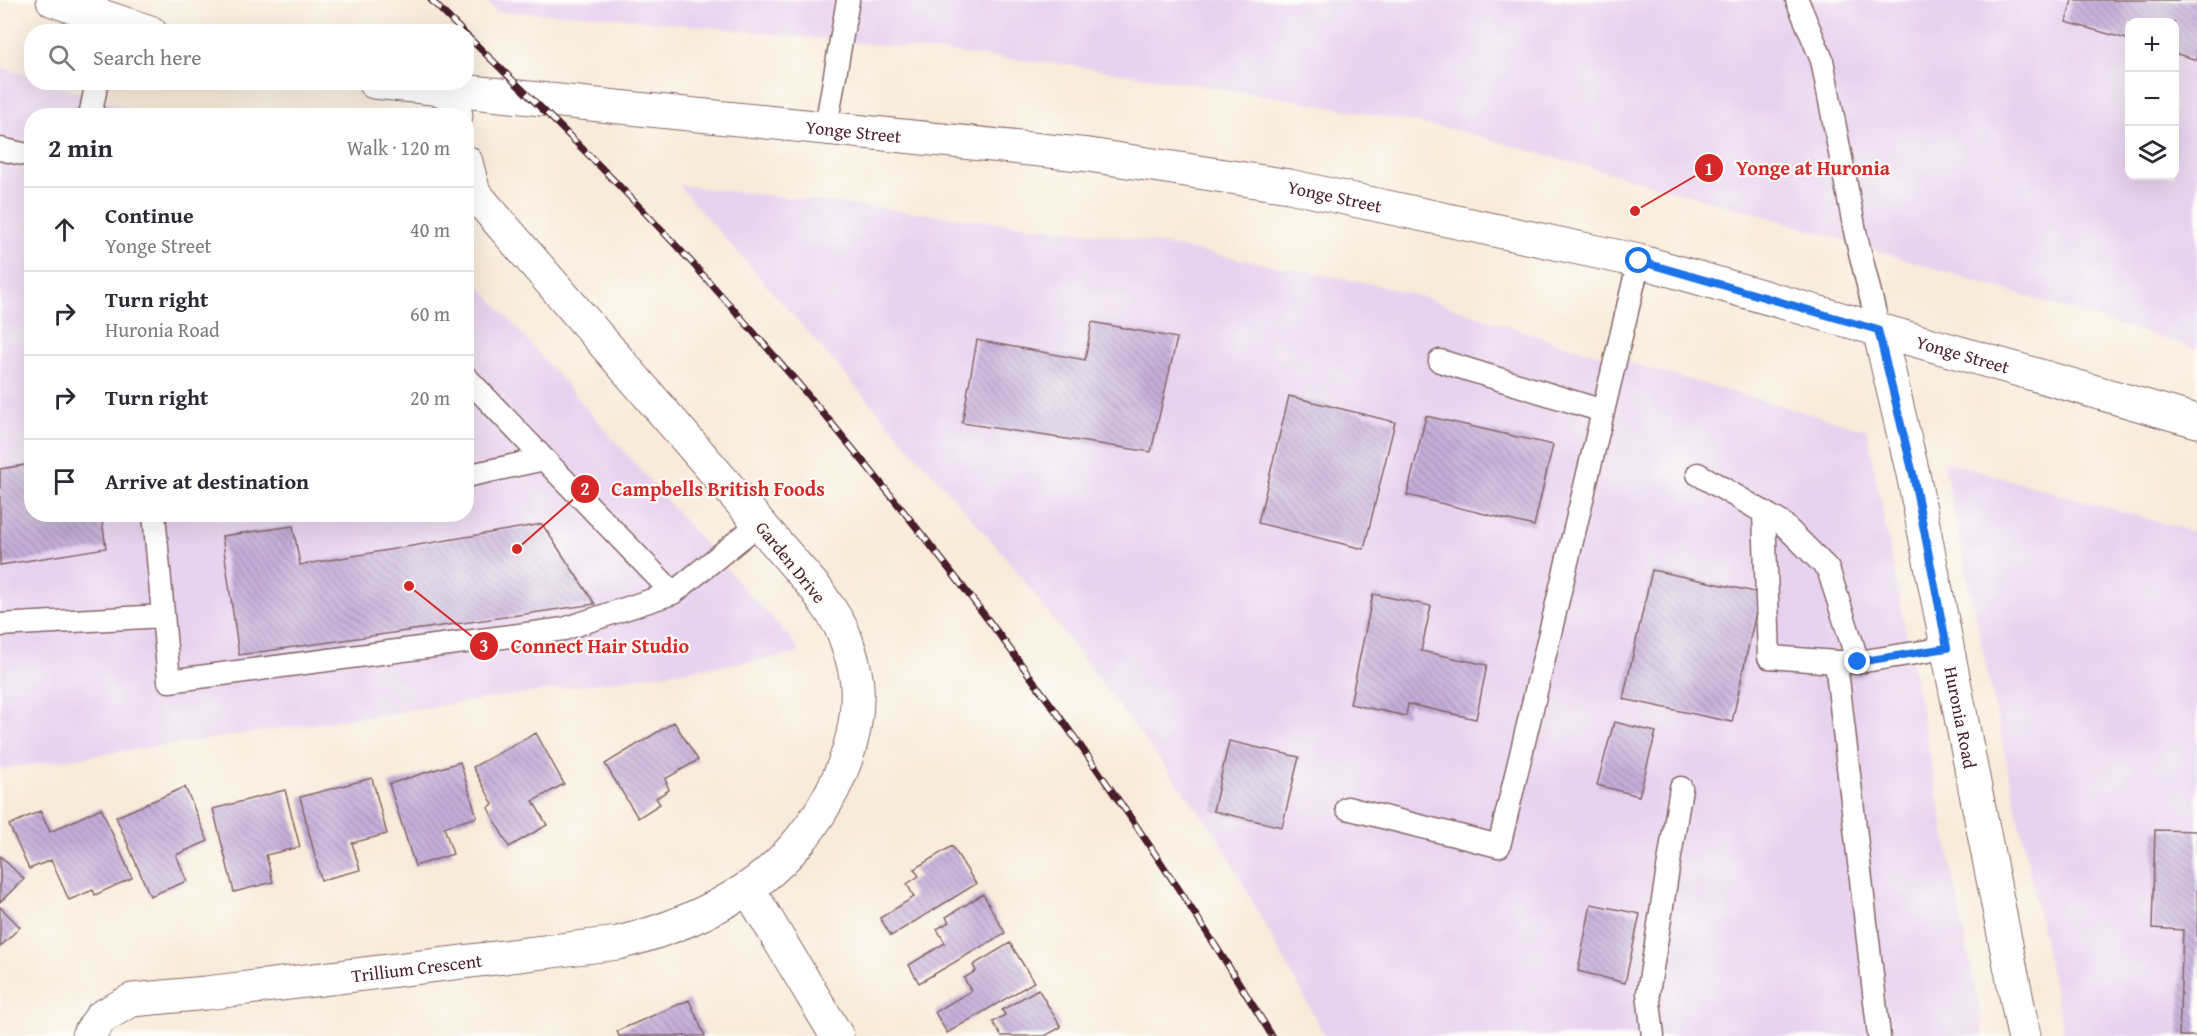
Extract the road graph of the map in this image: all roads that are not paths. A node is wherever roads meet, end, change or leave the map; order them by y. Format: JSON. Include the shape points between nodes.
{"nodes":[{"id":1,"x":53,"y":0,"type":"edge"},
{"id":2,"x":848,"y":0,"type":"edge"},
{"id":3,"x":1797,"y":0,"type":"edge"},
{"id":4,"x":107,"y":24,"type":"edge"},
{"id":5,"x":95,"y":90,"type":"edge"},
{"id":6,"x":404,"y":90,"type":"edge"},
{"id":7,"x":453,"y":103,"type":"edge"},
{"id":8,"x":92,"y":108,"type":"edge"},
{"id":9,"x":826,"y":127,"type":"junction"},
{"id":10,"x":0,"y":149,"type":"edge"},
{"id":11,"x":24,"y":154,"type":"edge"},
{"id":12,"x":474,"y":193,"type":"edge"},
{"id":13,"x":1639,"y":261,"type":"junction"},
{"id":14,"x":1878,"y":330,"type":"junction"},
{"id":15,"x":1440,"y":361,"type":"dead end"},
{"id":16,"x":474,"y":385,"type":"edge"},
{"id":17,"x":1603,"y":411,"type":"junction"},
{"id":18,"x":2197,"y":421,"type":"edge"},
{"id":19,"x":544,"y":459,"type":"junction"},
{"id":20,"x":474,"y":474,"type":"edge"},
{"id":21,"x":1698,"y":474,"type":"dead end"},
{"id":22,"x":1764,"y":512,"type":"junction"},
{"id":23,"x":155,"y":522,"type":"edge"},
{"id":24,"x":760,"y":523,"type":"junction"},
{"id":25,"x":674,"y":593,"type":"junction"},
{"id":26,"x":164,"y":616,"type":"junction"},
{"id":27,"x":0,"y":625,"type":"edge"},
{"id":28,"x":1947,"y":648,"type":"junction"},
{"id":29,"x":1847,"y":662,"type":"junction"},
{"id":30,"x":1681,"y":788,"type":"dead end"},
{"id":31,"x":1347,"y":808,"type":"dead end"},
{"id":32,"x":747,"y":888,"type":"junction"},
{"id":33,"x":88,"y":1036,"type":"edge"},
{"id":34,"x":837,"y":1036,"type":"edge"},
{"id":35,"x":1653,"y":1036,"type":"edge"},
{"id":36,"x":1879,"y":1036,"type":"edge"},
{"id":37,"x":2024,"y":1036,"type":"edge"}],
"edges":[{"from":1,"to":4,"type":"main road"},
{"from":2,"to":9,"type":"lane"},
{"from":3,"to":14,"type":"lane","via":[[1822,60]]},
{"from":5,"to":8,"type":"lane"},
{"from":6,"to":7,"type":"main road","name":"Yonge Street"},
{"from":7,"to":9,"type":"main road","name":"Yonge Street"},
{"from":9,"to":13,"type":"main road","name":"Yonge Street","via":[[1089,155],[1222,174]]},
{"from":10,"to":11,"type":"lane"},
{"from":12,"to":24,"type":"main road","name":"Garden Drive"},
{"from":13,"to":14,"type":"main road","name":"Yonge Street"},
{"from":13,"to":17,"type":"lane"},
{"from":14,"to":18,"type":"main road","name":"Yonge Street"},
{"from":14,"to":28,"type":"main road","name":"Huronia Road","via":[[1913,474]]},
{"from":15,"to":17,"type":"lane"},
{"from":16,"to":19,"type":"lane"},
{"from":17,"to":31,"type":"lane","via":[[1499,846]]},
{"from":19,"to":20,"type":"lane"},
{"from":19,"to":25,"type":"lane"},
{"from":21,"to":22,"type":"lane"},
{"from":22,"to":29,"type":"lane","via":[[1782,523],[1828,568]]},
{"from":22,"to":29,"type":"lane","via":[[1769,657]]},
{"from":23,"to":26,"type":"lane"},
{"from":24,"to":25,"type":"lane"},
{"from":24,"to":32,"type":"main road","name":"Garden Drive","via":[[817,590],[845,635],[857,685],[854,728],[844,764],[827,798],[795,845],[775,867]]},
{"from":25,"to":26,"type":"lane","via":[[564,629],[170,681]]},
{"from":26,"to":27,"type":"lane"},
{"from":28,"to":29,"type":"lane"},
{"from":28,"to":37,"type":"main road","name":"Huronia Road"},
{"from":29,"to":36,"type":"lane"},
{"from":30,"to":35,"type":"lane","via":[[1648,993]]},
{"from":32,"to":33,"type":"main road","name":"Trillium Crescent","via":[[692,918],[618,943],[132,1000],[101,1017]]},
{"from":32,"to":34,"type":"main road"}]}
